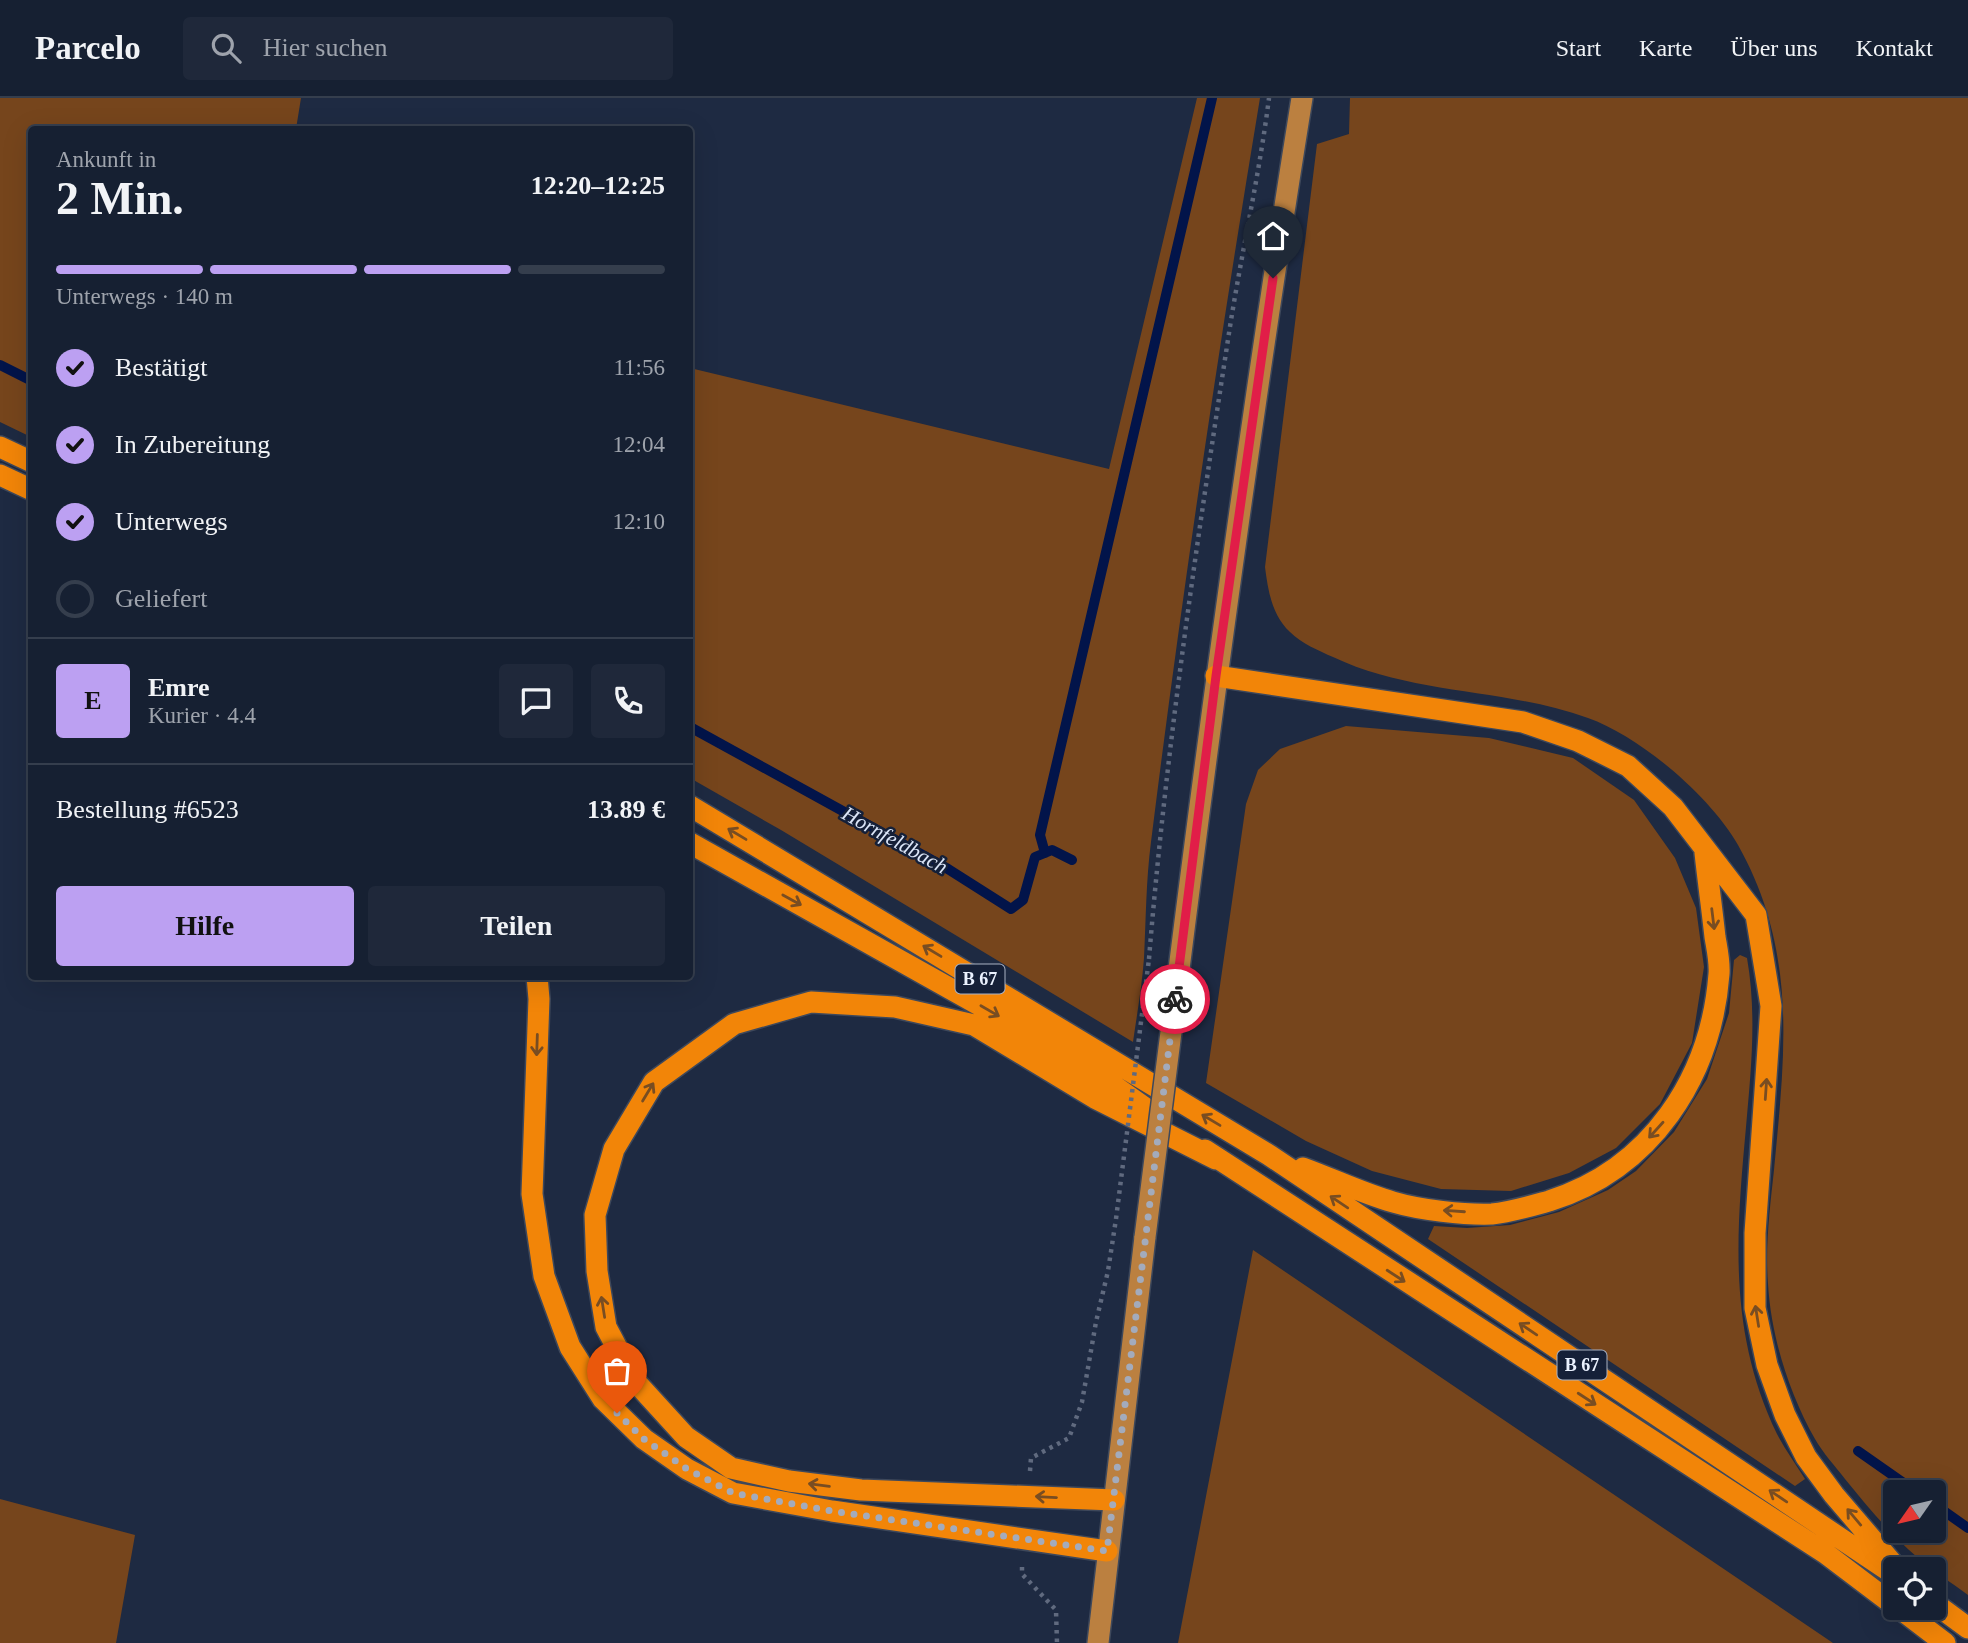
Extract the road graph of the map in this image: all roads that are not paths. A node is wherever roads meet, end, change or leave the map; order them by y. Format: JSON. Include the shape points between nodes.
{"nodes":[{"id":1,"x":1302,"y":98,"type":"edge"},
{"id":2,"x":0,"y":447,"type":"edge"},
{"id":3,"x":28,"y":460,"type":"edge"},
{"id":4,"x":0,"y":475,"type":"edge"},
{"id":5,"x":28,"y":488,"type":"edge"},
{"id":6,"x":1216,"y":676,"type":"junction"},
{"id":7,"x":693,"y":808,"type":"edge"},
{"id":8,"x":693,"y":845,"type":"edge"},
{"id":9,"x":1705,"y":851,"type":"junction"},
{"id":10,"x":537,"y":980,"type":"edge"},
{"id":11,"x":1269,"y":1155,"type":"junction"},
{"id":12,"x":1216,"y":1158,"type":"junction"},
{"id":13,"x":1114,"y":1500,"type":"junction"},
{"id":14,"x":1107,"y":1551,"type":"junction"},
{"id":15,"x":1887,"y":1557,"type":"edge"},
{"id":16,"x":1883,"y":1567,"type":"edge"},
{"id":17,"x":1883,"y":1596,"type":"edge"},
{"id":18,"x":1946,"y":1612,"type":"edge"},
{"id":19,"x":1914,"y":1620,"type":"edge"},
{"id":20,"x":1968,"y":1628,"type":"edge"},
{"id":21,"x":1098,"y":1643,"type":"edge"},
{"id":22,"x":1945,"y":1643,"type":"edge"}],
"edges":[{"from":1,"to":6,"type":"main road"},
{"from":2,"to":3,"type":"highway"},
{"from":4,"to":5,"type":"highway"},
{"from":6,"to":9,"type":"highway","via":[[1524,722],[1567,737],[1628,766],[1673,807]]},
{"from":6,"to":13,"type":"main road","bridge":true},
{"from":11,"to":7,"type":"highway","number":"B 67","one_way":true},
{"from":8,"to":12,"type":"highway","number":"B 67","one_way":true,"via":[[1099,1076]]},
{"from":9,"to":11,"type":"highway","one_way":true,"via":[[1719,972],[1712,1026],[1696,1071],[1669,1117],[1634,1155],[1601,1180],[1567,1195],[1492,1214],[1393,1202]]},
{"from":15,"to":9,"type":"highway","one_way":true,"via":[[1806,1457],[1767,1365],[1755,1308],[1755,1233],[1772,1006],[1756,915]]},
{"from":10,"to":14,"type":"highway","one_way":true,"via":[[532,1194],[544,1276],[570,1347],[603,1399],[644,1439],[733,1493]]},
{"from":16,"to":11,"type":"highway","number":"B 67","one_way":true},
{"from":13,"to":12,"type":"highway","one_way":true,"via":[[861,1490],[789,1481],[732,1468],[685,1437],[634,1380],[606,1327],[595,1215],[614,1149],[654,1082],[734,1024],[811,1002],[895,1007],[974,1025],[1095,1098]]},
{"from":12,"to":17,"type":"highway","number":"B 67","one_way":true,"via":[[1825,1553]]},
{"from":13,"to":14,"type":"main road"},
{"from":14,"to":21,"type":"main road"},
{"from":18,"to":20,"type":"highway"},
{"from":19,"to":22,"type":"highway","number":"B 67"}]}
